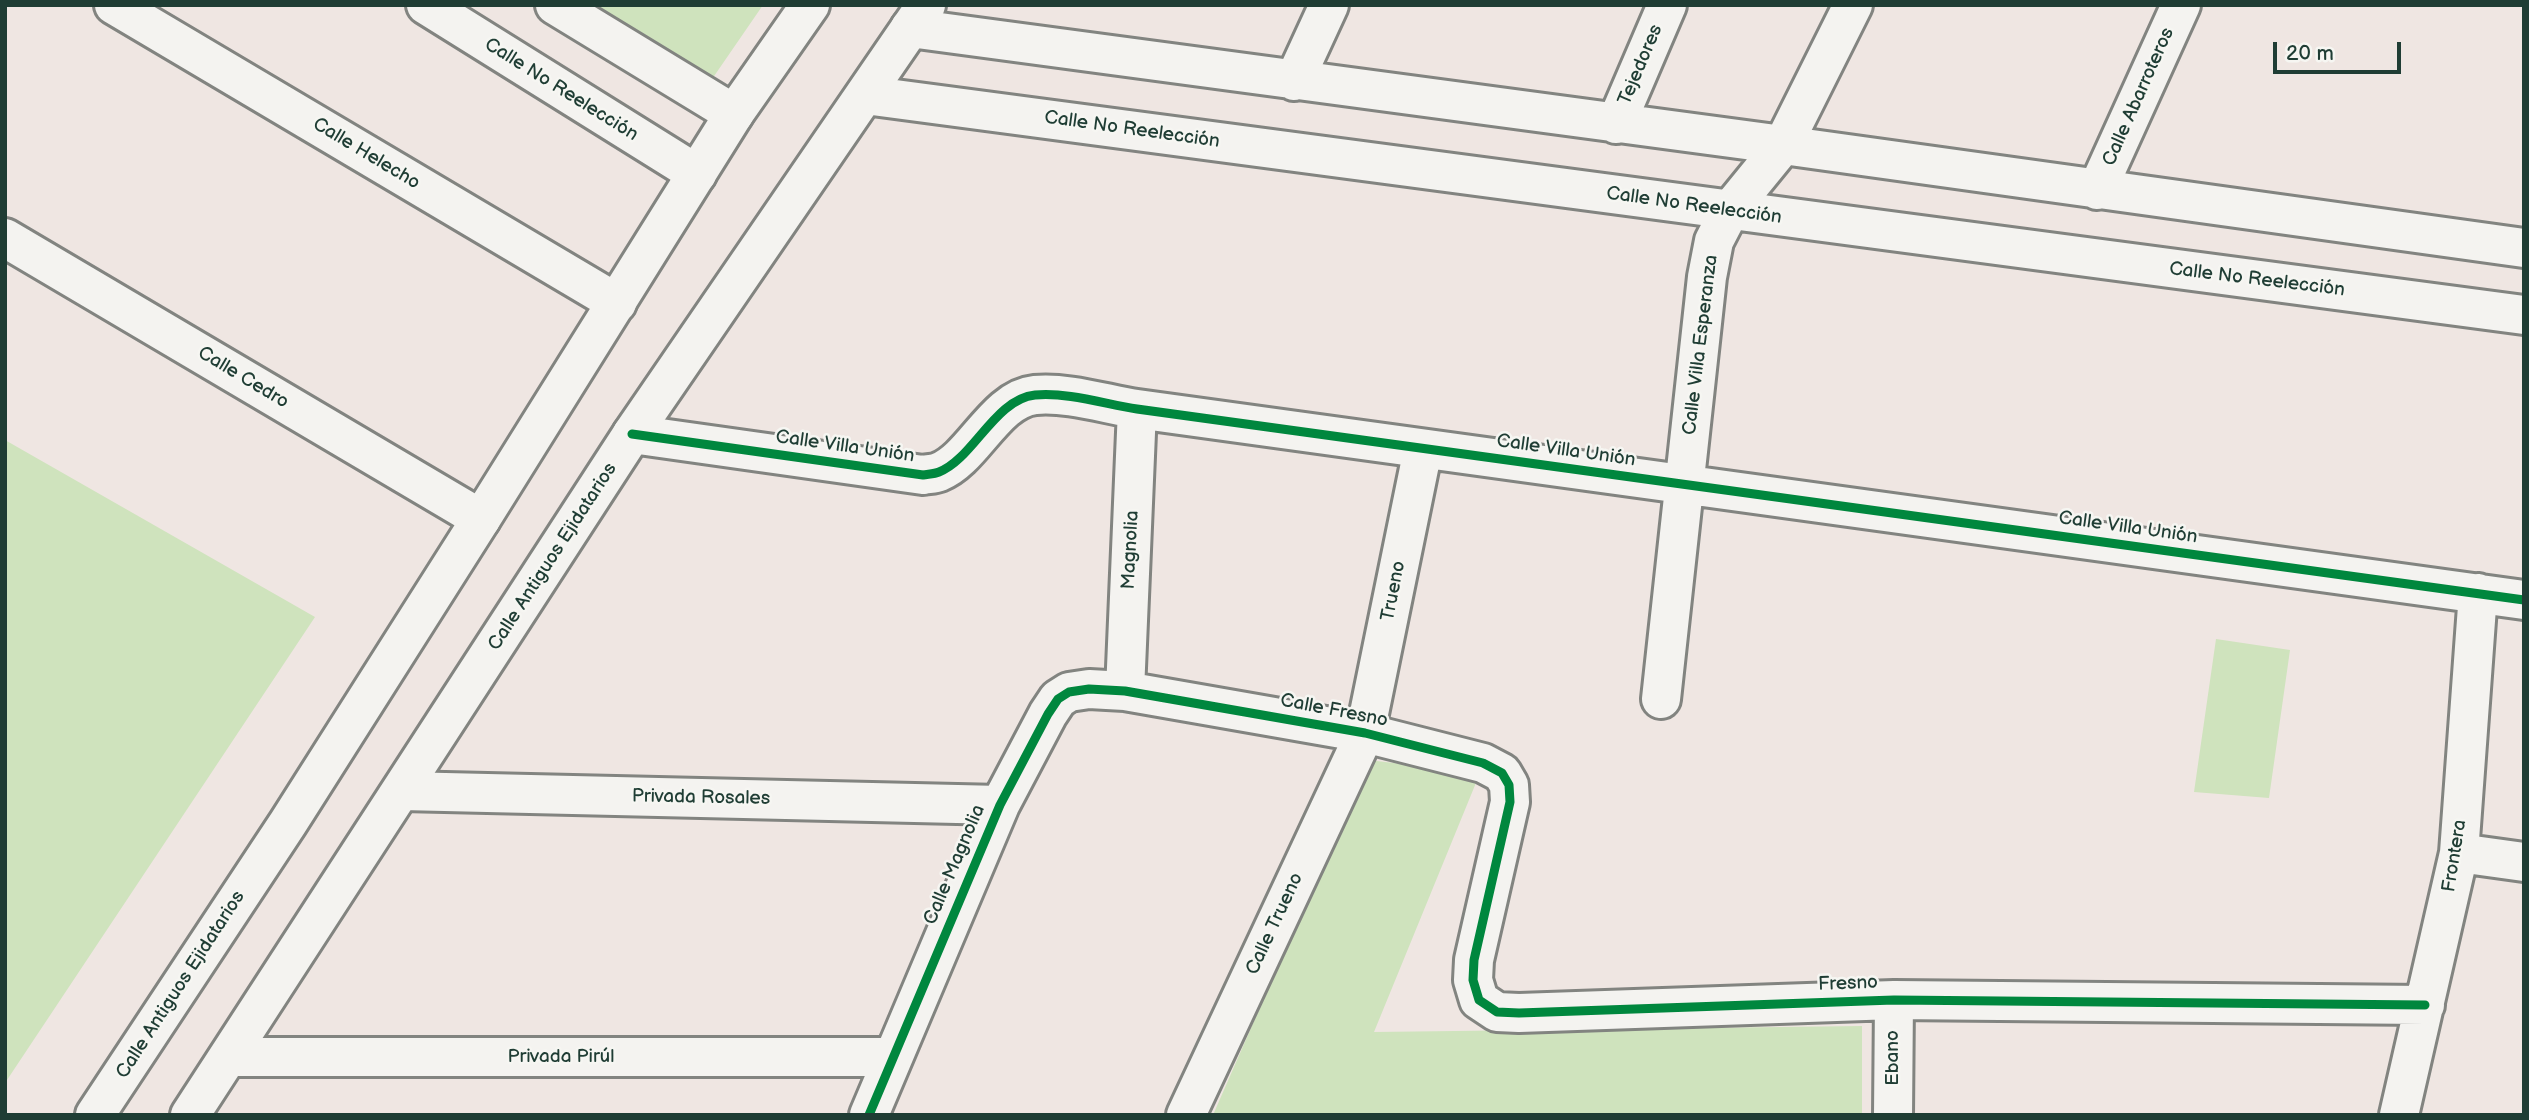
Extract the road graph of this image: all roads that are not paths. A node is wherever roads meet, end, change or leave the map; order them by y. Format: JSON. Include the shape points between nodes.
{"nodes":[{"id":1,"x":114,"y":5,"type":"edge"},
{"id":2,"x":426,"y":5,"type":"edge"},
{"id":3,"x":555,"y":5,"type":"edge"},
{"id":4,"x":810,"y":5,"type":"edge"},
{"id":5,"x":1329,"y":5,"type":"edge"},
{"id":6,"x":1667,"y":5,"type":"edge"},
{"id":7,"x":1853,"y":5,"type":"edge"},
{"id":8,"x":2180,"y":5,"type":"edge"},
{"id":9,"x":918,"y":17,"type":"edge"},
{"id":10,"x":1294,"y":81,"type":"junction"},
{"id":11,"x":865,"y":95,"type":"junction"},
{"id":12,"x":734,"y":114,"type":"junction"},
{"id":13,"x":1616,"y":124,"type":"junction"},
{"id":14,"x":1783,"y":145,"type":"junction"},
{"id":15,"x":697,"y":174,"type":"junction"},
{"id":16,"x":2097,"y":190,"type":"junction"},
{"id":17,"x":1730,"y":211,"type":"junction"},
{"id":18,"x":5,"y":238,"type":"edge"},
{"id":19,"x":2524,"y":248,"type":"edge"},
{"id":20,"x":617,"y":303,"type":"junction"},
{"id":21,"x":2524,"y":315,"type":"edge"},
{"id":22,"x":1137,"y":409,"type":"junction"},
{"id":23,"x":632,"y":434,"type":"junction"},
{"id":24,"x":1423,"y":449,"type":"junction"},
{"id":25,"x":1685,"y":485,"type":"junction"},
{"id":26,"x":481,"y":519,"type":"junction"},
{"id":27,"x":2478,"y":593,"type":"junction"},
{"id":28,"x":2524,"y":600,"type":"edge"},
{"id":29,"x":1125,"y":691,"type":"junction"},
{"id":30,"x":1661,"y":699,"type":"dead end"},
{"id":31,"x":1365,"y":733,"type":"junction"},
{"id":32,"x":402,"y":791,"type":"junction"},
{"id":33,"x":1510,"y":802,"type":"joint"},
{"id":34,"x":1000,"y":805,"type":"junction"},
{"id":35,"x":2459,"y":853,"type":"junction"},
{"id":36,"x":2524,"y":862,"type":"edge"},
{"id":37,"x":1894,"y":1000,"type":"junction"},
{"id":38,"x":2425,"y":1005,"type":"junction"},
{"id":39,"x":229,"y":1057,"type":"junction"},
{"id":40,"x":893,"y":1057,"type":"junction"},
{"id":41,"x":95,"y":1115,"type":"edge"},
{"id":42,"x":190,"y":1115,"type":"edge"},
{"id":43,"x":869,"y":1115,"type":"edge"},
{"id":44,"x":1186,"y":1115,"type":"edge"},
{"id":45,"x":1893,"y":1115,"type":"edge"},
{"id":46,"x":2399,"y":1115,"type":"edge"}],
"edges":[{"from":1,"to":20,"type":"street","name":"Calle Helecho"},
{"from":2,"to":15,"type":"street","name":"Calle No Reelección"},
{"from":3,"to":12,"type":"street"},
{"from":4,"to":12,"type":"street","name":"Calle Antiguos Ejidatarios"},
{"from":5,"to":10,"type":"street"},
{"from":6,"to":13,"type":"street","name":"Tejedores"},
{"from":7,"to":14,"type":"street","name":"Calle Villa Esperanza"},
{"from":8,"to":16,"type":"street","name":"Calle Abarroteros"},
{"from":9,"to":10,"type":"street"},
{"from":9,"to":11,"type":"street","name":"Calle Antiguos Ejidatarios"},
{"from":10,"to":13,"type":"street"},
{"from":11,"to":17,"type":"street","name":"Calle No Reelección"},
{"from":11,"to":23,"type":"street","name":"Calle Antiguos Ejidatarios"},
{"from":12,"to":15,"type":"street","name":"Calle Antiguos Ejidatarios"},
{"from":13,"to":14,"type":"street"},
{"from":14,"to":16,"type":"street"},
{"from":14,"to":17,"type":"street","name":"Calle Villa Esperanza"},
{"from":15,"to":20,"type":"street","name":"Calle Antiguos Ejidatarios"},
{"from":16,"to":19,"type":"street"},
{"from":17,"to":21,"type":"street","name":"Calle No Reelección"},
{"from":17,"to":25,"type":"street","name":"Calle Villa Esperanza","via":[[1714,241],[1707,276]]},
{"from":18,"to":26,"type":"street","name":"Calle Cedro"},
{"from":20,"to":26,"type":"street","name":"Calle Antiguos Ejidatarios"},
{"from":22,"to":23,"type":"street","name":"Calle Villa Unión","via":[[1033,396],[1017,401],[940,472],[923,475]]},
{"from":22,"to":24,"type":"street","name":"Calle Villa Unión"},
{"from":22,"to":29,"type":"street","name":"Magnolia"},
{"from":23,"to":32,"type":"street","name":"Calle Antiguos Ejidatarios"},
{"from":24,"to":25,"type":"street","name":"Calle Villa Unión"},
{"from":24,"to":31,"type":"street","name":"Trueno"},
{"from":25,"to":27,"type":"street","name":"Calle Villa Unión"},
{"from":25,"to":30,"type":"street","name":"Calle Villa Esperanza"},
{"from":26,"to":41,"type":"street","name":"Calle Antiguos Ejidatarios"},
{"from":27,"to":28,"type":"street","name":"Calle Villa Unión"},
{"from":27,"to":35,"type":"street","name":"Frontera"},
{"from":29,"to":31,"type":"street","name":"Calle Fresno"},
{"from":29,"to":34,"type":"street","name":"Calle Magnolia","via":[[1089,689],[1058,699]]},
{"from":31,"to":33,"type":"street","name":"Calle Fresno","via":[[1502,773],[1509,785]]},
{"from":31,"to":44,"type":"street","name":"Calle Trueno"},
{"from":32,"to":34,"type":"street","name":"Privada Rosales"},
{"from":32,"to":39,"type":"street","name":"Calle Antiguos Ejidatarios"},
{"from":33,"to":37,"type":"street","name":"Fresno","via":[[1474,960],[1479,1000],[1497,1012]]},
{"from":34,"to":40,"type":"street","name":"Calle Magnolia"},
{"from":35,"to":36,"type":"street"},
{"from":35,"to":38,"type":"street","name":"Frontera"},
{"from":37,"to":38,"type":"street","name":"Fresno"},
{"from":37,"to":45,"type":"street","name":"Ebano"},
{"from":38,"to":46,"type":"street","name":"Frontera"},
{"from":39,"to":40,"type":"street","name":"Privada Pirúl"},
{"from":39,"to":42,"type":"street","name":"Calle Antiguos Ejidatarios"},
{"from":40,"to":43,"type":"street","name":"Calle Magnolia"}]}
